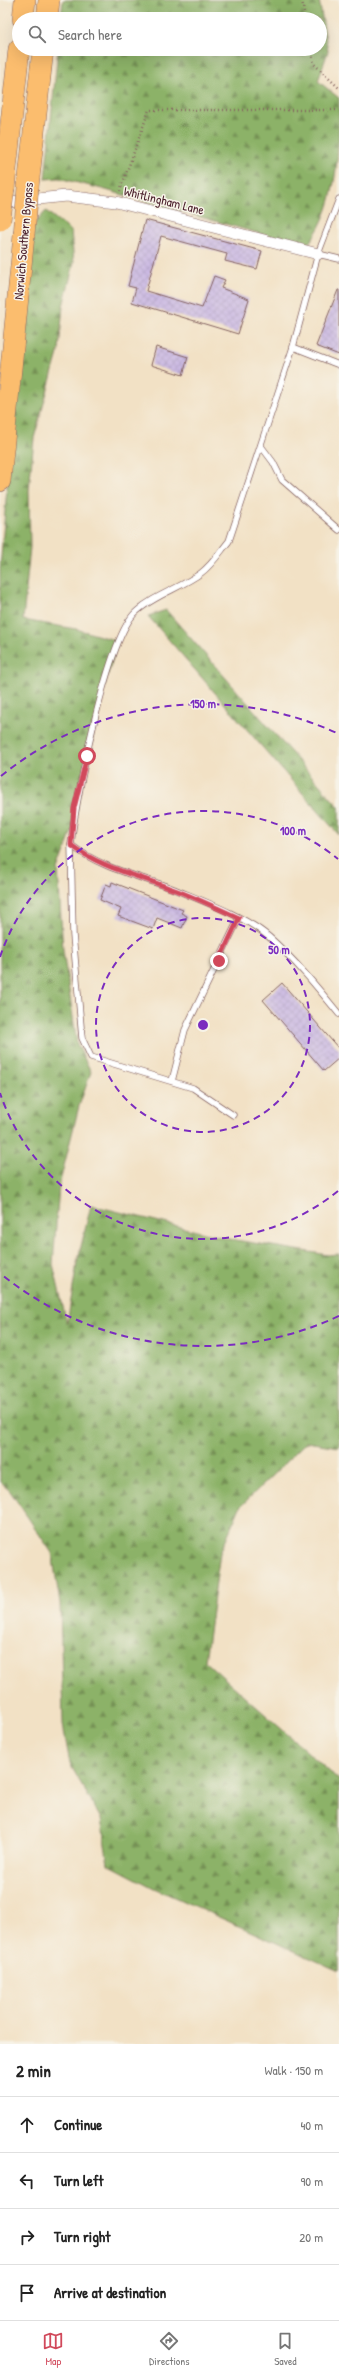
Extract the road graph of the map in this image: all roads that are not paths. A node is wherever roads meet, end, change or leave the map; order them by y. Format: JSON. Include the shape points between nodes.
{"nodes":[{"id":1,"x":25,"y":0,"type":"edge"},
{"id":2,"x":49,"y":0,"type":"edge"},
{"id":3,"x":23,"y":12,"type":"edge"},
{"id":4,"x":48,"y":12,"type":"edge"},
{"id":5,"x":18,"y":56,"type":"edge"},
{"id":6,"x":42,"y":56,"type":"edge"},
{"id":7,"x":2,"y":195,"type":"edge"},
{"id":8,"x":339,"y":199,"type":"edge"},
{"id":9,"x":0,"y":220,"type":"edge"},
{"id":10,"x":318,"y":254,"type":"junction"},
{"id":11,"x":339,"y":258,"type":"edge"},
{"id":12,"x":293,"y":347,"type":"junction"},
{"id":13,"x":339,"y":365,"type":"edge"},
{"id":14,"x":261,"y":446,"type":"junction"},
{"id":15,"x":0,"y":481,"type":"edge"},
{"id":16,"x":339,"y":530,"type":"edge"},
{"id":17,"x":71,"y":845,"type":"junction"},
{"id":18,"x":239,"y":918,"type":"junction"},
{"id":19,"x":339,"y":1014,"type":"edge"},
{"id":20,"x":172,"y":1081,"type":"junction"},
{"id":21,"x":234,"y":1115,"type":"dead end"}],
"edges":[{"from":1,"to":3,"type":"highway"},
{"from":2,"to":4,"type":"highway"},
{"from":5,"to":7,"type":"highway","name":"Norwich Southern Bypass"},
{"from":6,"to":15,"type":"highway","name":"Norwich Southern Bypass","bridge":true},
{"from":7,"to":9,"type":"highway","name":"Norwich Southern Bypass","bridge":true},
{"from":7,"to":10,"type":"street","name":"Whitlingham Lane","via":[[66,196],[116,202]]},
{"from":8,"to":10,"type":"lane"},
{"from":10,"to":11,"type":"lane"},
{"from":10,"to":12,"type":"lane"},
{"from":12,"to":13,"type":"lane"},
{"from":12,"to":14,"type":"lane"},
{"from":14,"to":16,"type":"lane","via":[[282,480]]},
{"from":14,"to":17,"type":"lane","via":[[229,541],[215,560],[201,573],[135,612],[125,625],[102,694],[74,808]]},
{"from":17,"to":18,"type":"lane","via":[[103,864],[175,890]]},
{"from":17,"to":20,"type":"lane","via":[[73,935],[82,1038],[91,1057]]},
{"from":18,"to":19,"type":"lane","via":[[268,936]]},
{"from":18,"to":20,"type":"lane","via":[[185,1030]]},
{"from":20,"to":21,"type":"lane","via":[[193,1088]]}]}
